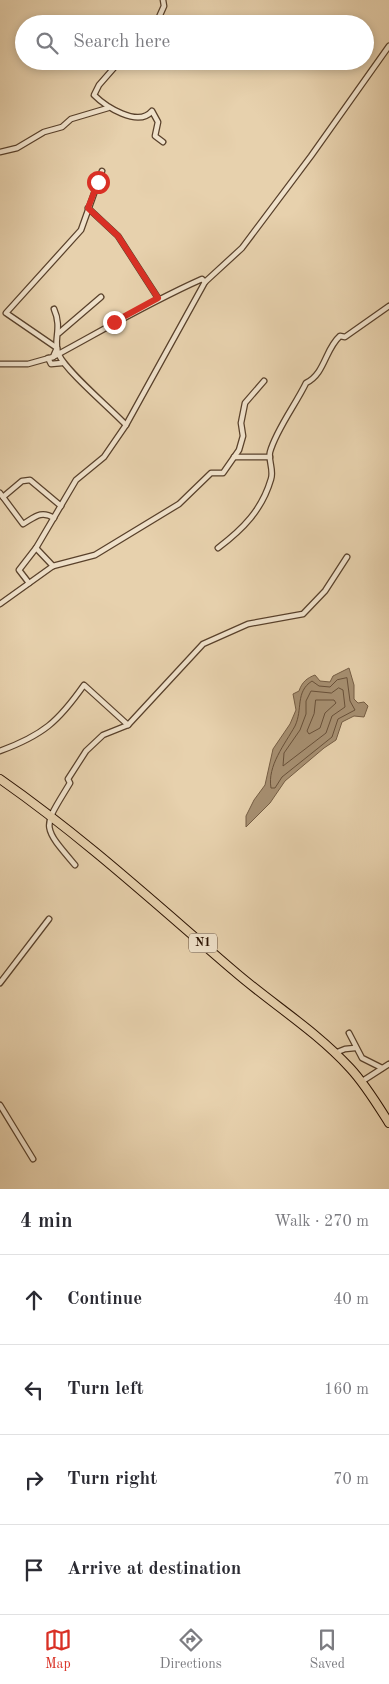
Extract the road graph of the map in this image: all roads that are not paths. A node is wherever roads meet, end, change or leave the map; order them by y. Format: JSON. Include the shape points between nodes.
{"nodes":[{"id":1,"x":163,"y":0,"type":"edge"},
{"id":2,"x":160,"y":15,"type":"edge"},
{"id":3,"x":389,"y":46,"type":"edge"},
{"id":4,"x":374,"y":67,"type":"edge"},
{"id":5,"x":112,"y":70,"type":"edge"},
{"id":6,"x":372,"y":70,"type":"edge"},
{"id":7,"x":108,"y":108,"type":"junction"},
{"id":8,"x":163,"y":142,"type":"dead end"},
{"id":9,"x":0,"y":152,"type":"edge"},
{"id":10,"x":102,"y":171,"type":"dead end"},
{"id":11,"x":88,"y":208,"type":"junction"},
{"id":12,"x":205,"y":282,"type":"junction"},
{"id":13,"x":101,"y":297,"type":"dead end"},
{"id":14,"x":158,"y":298,"type":"junction"},
{"id":15,"x":389,"y":306,"type":"edge"},
{"id":16,"x":54,"y":309,"type":"dead end"},
{"id":17,"x":58,"y":333,"type":"junction"},
{"id":18,"x":57,"y":348,"type":"junction"},
{"id":19,"x":58,"y":354,"type":"junction"},
{"id":20,"x":51,"y":358,"type":"junction"},
{"id":21,"x":62,"y":363,"type":"junction"},
{"id":22,"x":0,"y":364,"type":"edge"},
{"id":23,"x":264,"y":381,"type":"dead end"},
{"id":24,"x":126,"y":424,"type":"junction"},
{"id":25,"x":234,"y":457,"type":"junction"},
{"id":26,"x":270,"y":457,"type":"junction"},
{"id":27,"x":2,"y":495,"type":"edge"},
{"id":28,"x":61,"y":506,"type":"junction"},
{"id":29,"x":54,"y":518,"type":"junction"},
{"id":30,"x":36,"y":548,"type":"junction"},
{"id":31,"x":218,"y":548,"type":"dead end"},
{"id":32,"x":347,"y":557,"type":"dead end"},
{"id":33,"x":53,"y":566,"type":"junction"},
{"id":34,"x":29,"y":583,"type":"junction"},
{"id":35,"x":0,"y":604,"type":"edge"},
{"id":36,"x":128,"y":725,"type":"junction"},
{"id":37,"x":0,"y":751,"type":"edge"},
{"id":38,"x":0,"y":779,"type":"edge"},
{"id":39,"x":51,"y":816,"type":"junction"},
{"id":40,"x":75,"y":865,"type":"dead end"},
{"id":41,"x":49,"y":919,"type":"dead end"},
{"id":42,"x":0,"y":983,"type":"edge"},
{"id":43,"x":349,"y":1034,"type":"dead end"},
{"id":44,"x":355,"y":1048,"type":"junction"},
{"id":45,"x":335,"y":1054,"type":"junction"},
{"id":46,"x":389,"y":1064,"type":"edge"},
{"id":47,"x":382,"y":1068,"type":"junction"},
{"id":48,"x":360,"y":1082,"type":"junction"},
{"id":49,"x":0,"y":1105,"type":"edge"},
{"id":50,"x":389,"y":1123,"type":"edge"},
{"id":51,"x":33,"y":1159,"type":"dead end"}],
"edges":[{"from":1,"to":2,"type":"street"},
{"from":3,"to":4,"type":"street"},
{"from":5,"to":7,"type":"street","via":[[94,92]]},
{"from":6,"to":12,"type":"street","via":[[242,248]]},
{"from":7,"to":8,"type":"street","via":[[135,117],[152,112],[158,122],[155,136]]},
{"from":7,"to":9,"type":"street","via":[[71,119],[62,127]]},
{"from":10,"to":11,"type":"street"},
{"from":11,"to":14,"type":"street","via":[[118,236]]},
{"from":11,"to":18,"type":"street","via":[[81,230],[6,313]]},
{"from":12,"to":14,"type":"street","via":[[202,279]]},
{"from":12,"to":24,"type":"street"},
{"from":13,"to":17,"type":"street"},
{"from":14,"to":19,"type":"street"},
{"from":15,"to":26,"type":"street","via":[[345,338],[340,336],[335,341],[320,371],[306,382],[281,428]]},
{"from":16,"to":17,"type":"street","via":[[60,321]]},
{"from":17,"to":18,"type":"street"},
{"from":18,"to":19,"type":"street"},
{"from":18,"to":20,"type":"street"},
{"from":19,"to":20,"type":"street"},
{"from":19,"to":21,"type":"street"},
{"from":20,"to":21,"type":"street","via":[[51,364]]},
{"from":20,"to":22,"type":"street","via":[[28,364]]},
{"from":21,"to":24,"type":"street"},
{"from":23,"to":25,"type":"street","via":[[245,403],[241,423],[243,436]]},
{"from":24,"to":28,"type":"street","via":[[104,457],[76,480]]},
{"from":25,"to":26,"type":"street"},
{"from":25,"to":33,"type":"street","via":[[223,474],[212,473],[178,504],[145,525],[94,555]]},
{"from":26,"to":31,"type":"street","via":[[271,478],[256,511],[244,528]]},
{"from":27,"to":28,"type":"street","via":[[22,481],[30,480]]},
{"from":27,"to":29,"type":"street","via":[[24,524],[40,514]]},
{"from":28,"to":29,"type":"street"},
{"from":29,"to":30,"type":"street"},
{"from":30,"to":33,"type":"street"},
{"from":30,"to":34,"type":"street","via":[[19,570]]},
{"from":32,"to":36,"type":"street","via":[[325,591],[303,614],[248,624],[203,644]]},
{"from":33,"to":34,"type":"street"},
{"from":34,"to":35,"type":"street"},
{"from":36,"to":37,"type":"street","via":[[84,685],[48,729]]},
{"from":36,"to":39,"type":"street","via":[[103,735],[86,751],[68,779],[70,783]]},
{"from":38,"to":39,"type":"highway","number":"N1"},
{"from":39,"to":40,"type":"street","via":[[48,829]]},
{"from":39,"to":45,"type":"highway","number":"N1"},
{"from":41,"to":42,"type":"street"},
{"from":43,"to":44,"type":"street"},
{"from":44,"to":45,"type":"street"},
{"from":44,"to":47,"type":"street","via":[[362,1058]]},
{"from":45,"to":48,"type":"highway","number":"N1"},
{"from":46,"to":47,"type":"street"},
{"from":47,"to":48,"type":"street"},
{"from":48,"to":50,"type":"highway","number":"N1"},
{"from":49,"to":51,"type":"street"}]}
